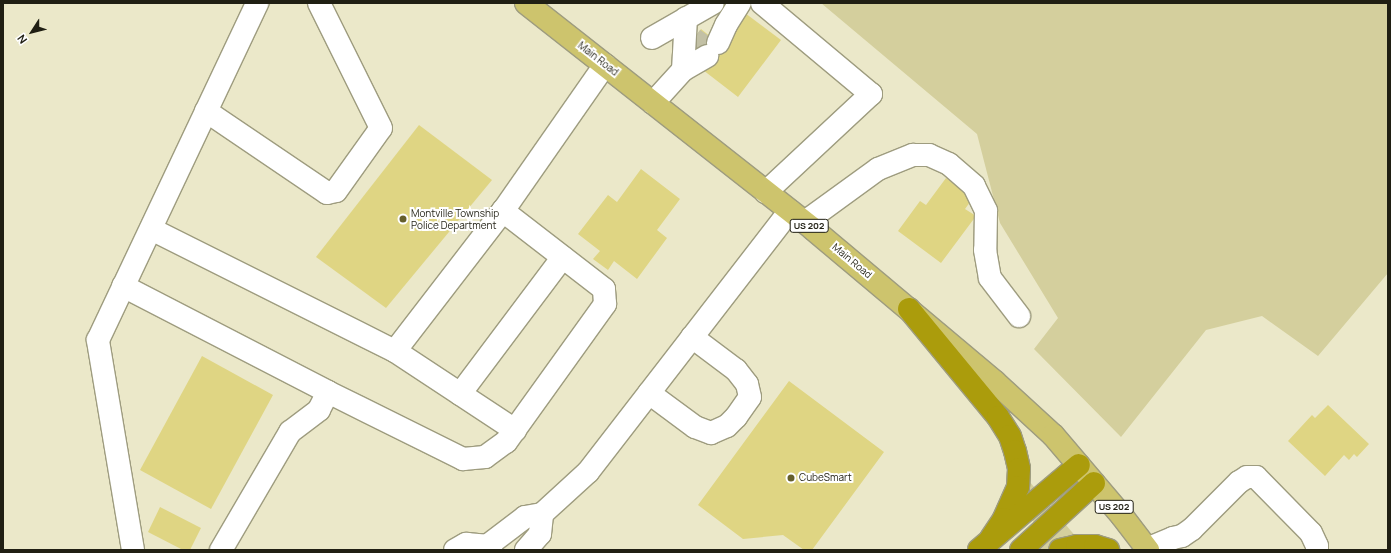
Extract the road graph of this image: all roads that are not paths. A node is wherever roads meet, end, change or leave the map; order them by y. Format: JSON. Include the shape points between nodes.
{"nodes":[{"id":1,"x":257,"y":3,"type":"edge"},
{"id":2,"x":319,"y":3,"type":"edge"},
{"id":3,"x":526,"y":3,"type":"edge"},
{"id":4,"x":713,"y":3,"type":"edge"},
{"id":5,"x":740,"y":3,"type":"edge"},
{"id":6,"x":762,"y":3,"type":"edge"},
{"id":7,"x":686,"y":18,"type":"junction"},
{"id":8,"x":652,"y":38,"type":"dead end"},
{"id":9,"x":705,"y":49,"type":"junction"},
{"id":10,"x":605,"y":65,"type":"junction"},
{"id":11,"x":653,"y":103,"type":"junction"},
{"id":12,"x":206,"y":111,"type":"junction"},
{"id":13,"x":766,"y":192,"type":"junction"},
{"id":14,"x":503,"y":211,"type":"junction"},
{"id":15,"x":797,"y":216,"type":"junction"},
{"id":16,"x":151,"y":229,"type":"junction"},
{"id":17,"x":563,"y":257,"type":"junction"},
{"id":18,"x":123,"y":286,"type":"junction"},
{"id":19,"x":909,"y":309,"type":"junction"},
{"id":20,"x":1019,"y":316,"type":"dead end"},
{"id":21,"x":692,"y":337,"type":"junction"},
{"id":22,"x":394,"y":351,"type":"junction"},
{"id":23,"x":328,"y":392,"type":"junction"},
{"id":24,"x":648,"y":393,"type":"junction"},
{"id":25,"x":460,"y":394,"type":"junction"},
{"id":26,"x":515,"y":430,"type":"junction"},
{"id":27,"x":1078,"y":465,"type":"junction"},
{"id":28,"x":1094,"y":483,"type":"junction"},
{"id":29,"x":542,"y":514,"type":"junction"},
{"id":30,"x":985,"y":544,"type":"edge"},
{"id":31,"x":489,"y":548,"type":"edge"},
{"id":32,"x":133,"y":550,"type":"edge"},
{"id":33,"x":221,"y":550,"type":"edge"},
{"id":34,"x":454,"y":550,"type":"edge"},
{"id":35,"x":526,"y":550,"type":"edge"},
{"id":36,"x":1021,"y":550,"type":"edge"},
{"id":37,"x":1060,"y":550,"type":"edge"},
{"id":38,"x":1108,"y":550,"type":"edge"},
{"id":39,"x":1148,"y":550,"type":"edge"},
{"id":40,"x":1317,"y":550,"type":"edge"}],
"edges":[{"from":1,"to":12,"type":"lane"},
{"from":2,"to":12,"type":"lane","via":[[381,128],[336,191],[327,193]]},
{"from":3,"to":10,"type":"main road","name":"Main Road","number":"US 202"},
{"from":4,"to":7,"type":"lane"},
{"from":5,"to":9,"type":"lane"},
{"from":6,"to":13,"type":"lane","via":[[871,94]]},
{"from":7,"to":8,"type":"lane"},
{"from":7,"to":9,"type":"lane"},
{"from":9,"to":11,"type":"lane"},
{"from":10,"to":11,"type":"main road","name":"Main Road","number":"US 202"},
{"from":10,"to":14,"type":"lane"},
{"from":11,"to":13,"type":"main road","name":"Main Road","number":"US 202"},
{"from":12,"to":16,"type":"lane"},
{"from":13,"to":15,"type":"main road","name":"Main Road","number":"US 202"},
{"from":14,"to":17,"type":"lane"},
{"from":14,"to":22,"type":"lane"},
{"from":15,"to":19,"type":"main road","name":"Main Road","number":"US 202"},
{"from":15,"to":20,"type":"lane","via":[[878,169],[913,155],[929,155],[949,164],[974,186],[986,211],[985,250],[990,278]]},
{"from":15,"to":21,"type":"lane"},
{"from":16,"to":18,"type":"lane"},
{"from":16,"to":22,"type":"lane"},
{"from":17,"to":25,"type":"lane"},
{"from":17,"to":26,"type":"lane","via":[[604,289],[605,304]]},
{"from":18,"to":23,"type":"lane"},
{"from":18,"to":32,"type":"lane","via":[[98,340]]},
{"from":19,"to":27,"type":"main road","name":"Main Road","number":"US 202","via":[[1024,408],[1053,435]]},
{"from":19,"to":30,"type":"highway","via":[[998,417],[1010,436],[1015,451],[1019,468],[1018,487],[1007,514]]},
{"from":21,"to":24,"type":"lane"},
{"from":21,"to":24,"type":"lane","via":[[736,370],[747,384],[750,397],[736,417],[727,426],[711,433],[695,427]]},
{"from":22,"to":25,"type":"lane"},
{"from":23,"to":26,"type":"lane","via":[[463,458],[485,457],[506,442]]},
{"from":23,"to":33,"type":"lane","via":[[320,410],[290,432]]},
{"from":24,"to":29,"type":"lane","via":[[588,472]]},
{"from":25,"to":26,"type":"lane"},
{"from":27,"to":28,"type":"main road","name":"Main Road","number":"US 202"},
{"from":27,"to":30,"type":"highway"},
{"from":28,"to":36,"type":"highway"},
{"from":28,"to":39,"type":"main road","name":"Main Road","number":"US 202"},
{"from":29,"to":31,"type":"lane","via":[[525,517]]},
{"from":29,"to":35,"type":"lane","via":[[540,534]]},
{"from":31,"to":34,"type":"lane","via":[[466,544]]},
{"from":37,"to":38,"type":"highway","via":[[1083,546],[1096,546]]},
{"from":39,"to":40,"type":"lane","via":[[1182,536],[1239,482],[1247,477],[1256,477],[1311,533]]}]}
